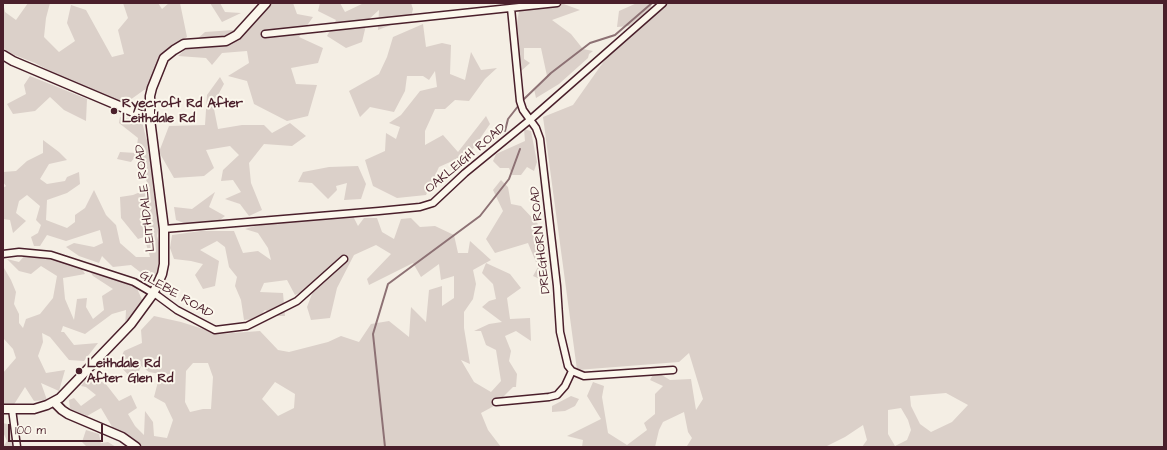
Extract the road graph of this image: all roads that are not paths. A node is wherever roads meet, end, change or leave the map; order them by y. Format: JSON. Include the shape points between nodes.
{"nodes":[{"id":1,"x":266,"y":3,"type":"edge"},
{"id":2,"x":557,"y":3,"type":"edge"},
{"id":3,"x":663,"y":3,"type":"edge"},
{"id":4,"x":511,"y":8,"type":"junction"},
{"id":5,"x":265,"y":34,"type":"dead end"},
{"id":6,"x":3,"y":55,"type":"edge"},
{"id":7,"x":150,"y":119,"type":"junction"},
{"id":8,"x":531,"y":119,"type":"junction"},
{"id":9,"x":164,"y":229,"type":"junction"},
{"id":10,"x":3,"y":254,"type":"edge"},
{"id":11,"x":344,"y":259,"type":"dead end"},
{"id":12,"x":153,"y":294,"type":"junction"},
{"id":13,"x":673,"y":370,"type":"dead end"},
{"id":14,"x":572,"y":371,"type":"junction"},
{"id":15,"x":54,"y":402,"type":"junction"},
{"id":16,"x":496,"y":402,"type":"dead end"},
{"id":17,"x":3,"y":409,"type":"edge"},
{"id":18,"x":12,"y":409,"type":"junction"},
{"id":19,"x":17,"y":447,"type":"edge"},
{"id":20,"x":136,"y":447,"type":"edge"}],
"edges":[{"from":1,"to":7,"type":"street","name":"LEITHDALE ROAD","via":[[237,35],[226,41],[184,44],[164,58],[150,96]]},
{"from":2,"to":4,"type":"street"},
{"from":3,"to":8,"type":"street","name":"OAKLEIGH ROAD"},
{"from":4,"to":5,"type":"street"},
{"from":4,"to":8,"type":"street","name":"DREGHORN ROAD","via":[[520,101],[523,110]]},
{"from":6,"to":7,"type":"street"},
{"from":7,"to":9,"type":"street","name":"LEITHDALE ROAD"},
{"from":8,"to":9,"type":"street","name":"OAKLEIGH ROAD","via":[[433,203],[420,207]]},
{"from":8,"to":14,"type":"street","name":"DREGHORN ROAD","via":[[541,145],[560,332],[565,359]]},
{"from":9,"to":12,"type":"street","name":"LEITHDALE ROAD","via":[[164,264]]},
{"from":10,"to":12,"type":"street","name":"GLEBE ROAD","via":[[19,252],[51,255],[134,282]]},
{"from":11,"to":12,"type":"street","name":"GLEBE ROAD","via":[[297,301],[247,326],[215,330]]},
{"from":12,"to":15,"type":"street","name":"LEITHDALE ROAD","via":[[131,324]]},
{"from":13,"to":14,"type":"street","via":[[584,376]]},
{"from":14,"to":16,"type":"street","via":[[565,386],[557,395]]},
{"from":15,"to":18,"type":"street","via":[[34,409]]},
{"from":15,"to":20,"type":"street","via":[[68,414]]},
{"from":17,"to":18,"type":"street"},
{"from":18,"to":19,"type":"street"}]}
